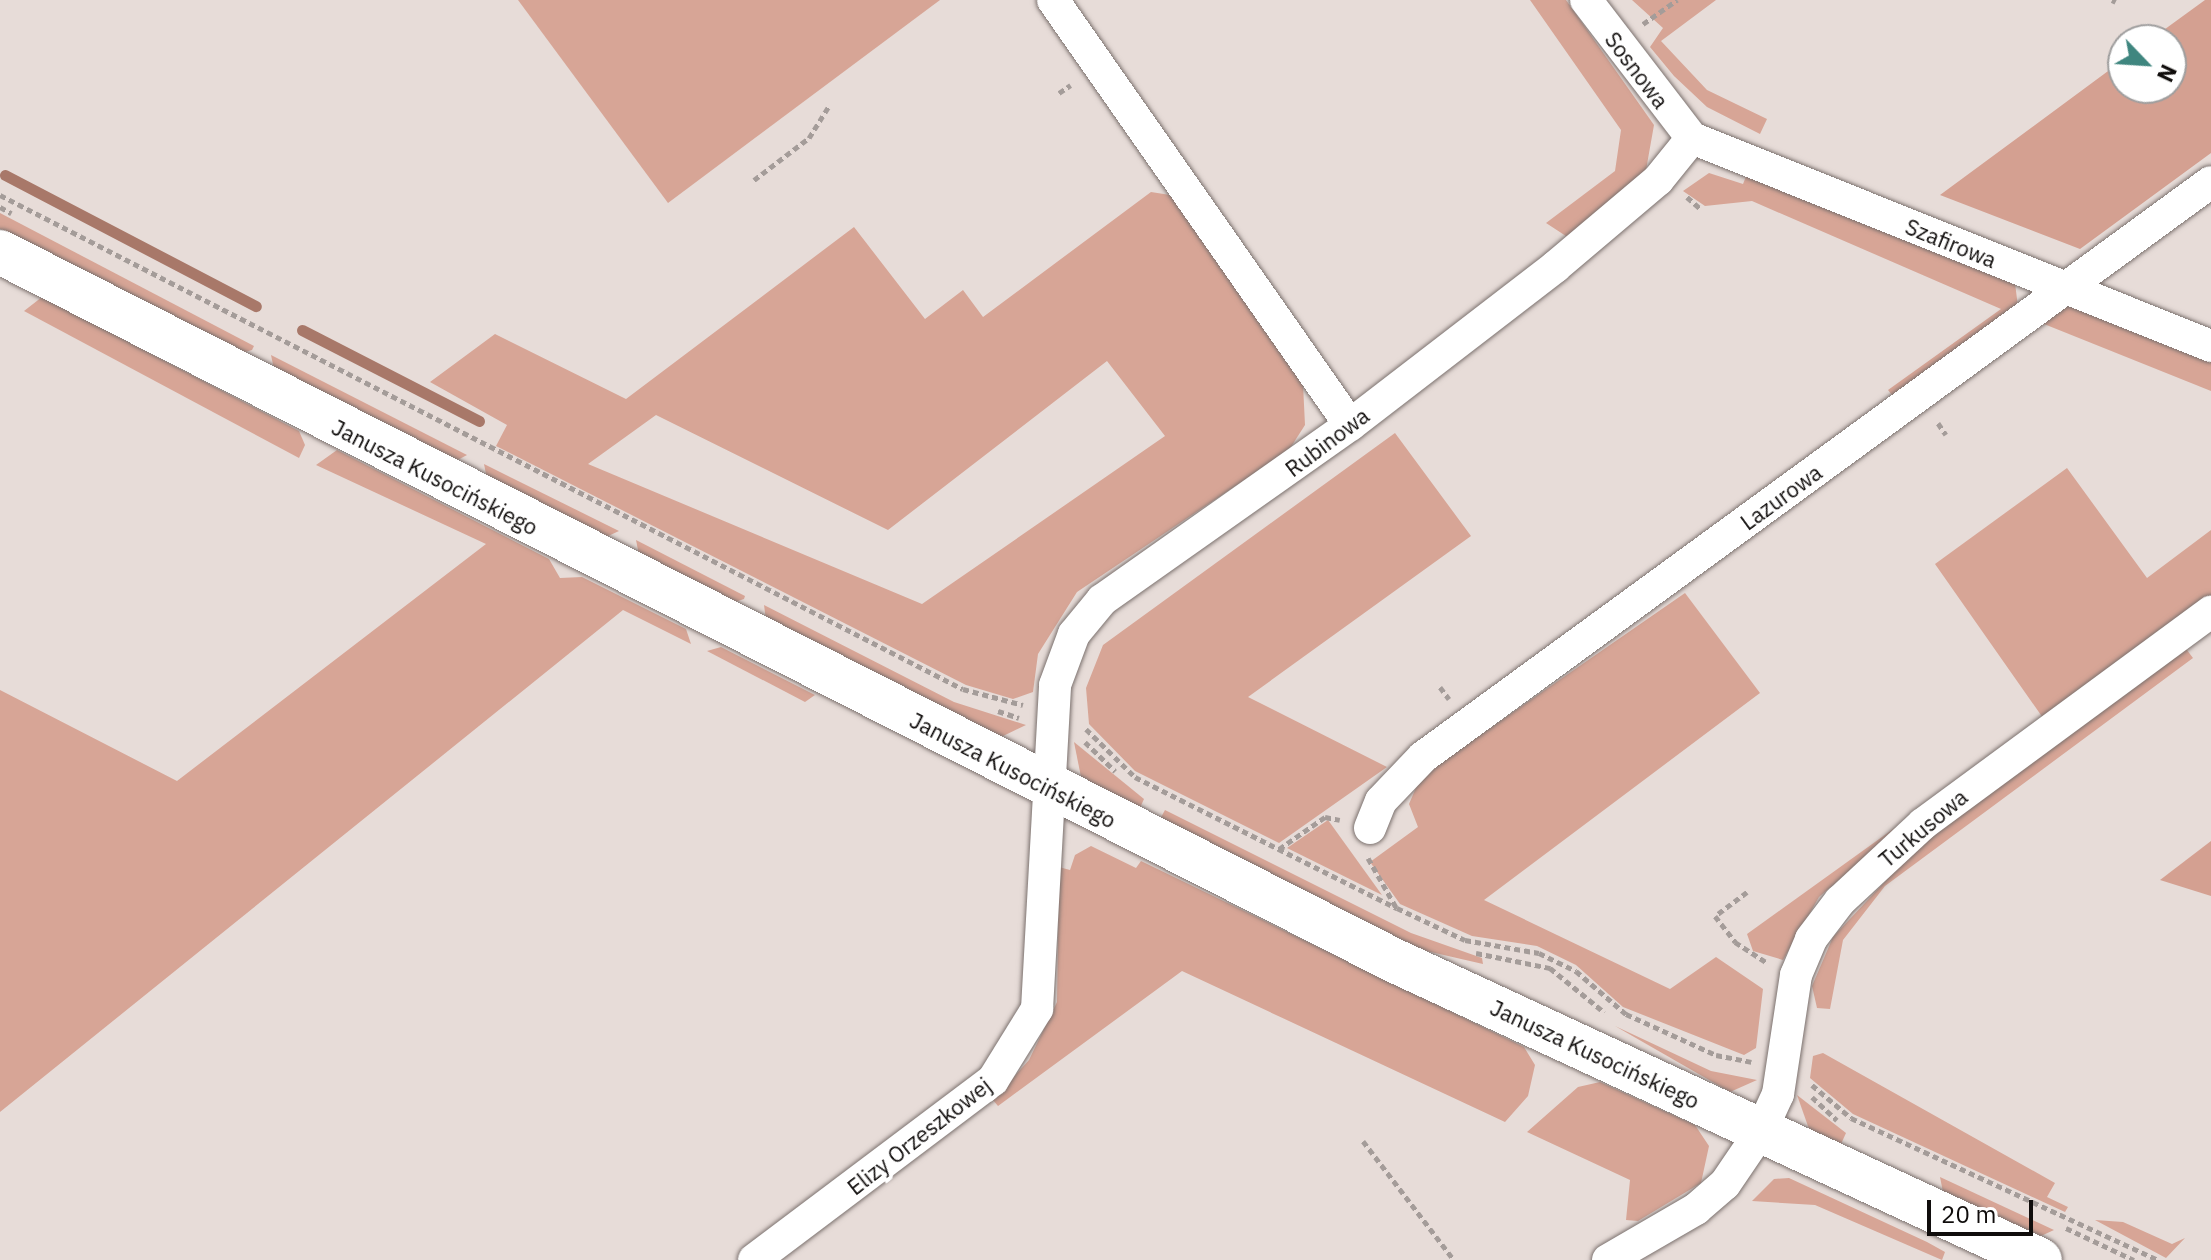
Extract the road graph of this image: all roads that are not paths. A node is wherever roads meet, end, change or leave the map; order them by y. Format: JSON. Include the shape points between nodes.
{"nodes":[{"id":1,"x":1053,"y":0,"type":"edge"},
{"id":2,"x":1586,"y":0,"type":"edge"},
{"id":3,"x":1692,"y":138,"type":"junction"},
{"id":4,"x":2211,"y":182,"type":"edge"},
{"id":5,"x":0,"y":252,"type":"edge"},
{"id":6,"x":2067,"y":290,"type":"junction"},
{"id":7,"x":2211,"y":346,"type":"edge"},
{"id":8,"x":1350,"y":425,"type":"junction"},
{"id":9,"x":2211,"y":612,"type":"edge"},
{"id":10,"x":1046,"y":788,"type":"junction"},
{"id":11,"x":1370,"y":828,"type":"road end"},
{"id":12,"x":1761,"y":1131,"type":"junction"},
{"id":13,"x":754,"y":1260,"type":"edge"},
{"id":14,"x":1608,"y":1260,"type":"edge"},
{"id":15,"x":2040,"y":1260,"type":"edge"}],
"edges":[{"from":1,"to":8,"type":"street"},
{"from":2,"to":3,"type":"street","name":"Sosnowa"},
{"from":3,"to":6,"type":"street","name":"Szafirowa"},
{"from":3,"to":8,"type":"street","name":"Rubinowa","via":[[1625,209]]},
{"from":4,"to":6,"type":"street","name":"Lazurowa"},
{"from":5,"to":10,"type":"street","name":"Janusza Kusocińskiego"},
{"from":6,"to":7,"type":"street","name":"Szafirowa"},
{"from":6,"to":11,"type":"street","name":"Lazurowa","via":[[1423,757],[1381,801]]},
{"from":8,"to":10,"type":"street","name":"Rubinowa","via":[[1102,600],[1058,670]]},
{"from":9,"to":12,"type":"street","name":"Turkusowa","via":[[1923,824],[1824,919],[1796,975],[1778,1094]]},
{"from":10,"to":12,"type":"street","name":"Janusza Kusocińskiego","via":[[1393,960]]},
{"from":10,"to":13,"type":"street","name":"Elizy Orzeszkowej","via":[[1043,983],[1016,1048],[959,1110]]},
{"from":12,"to":14,"type":"street","name":"Turkusowa","via":[[1725,1184],[1696,1209]]},
{"from":12,"to":15,"type":"street","name":"Janusza Kusocińskiego"}]}
